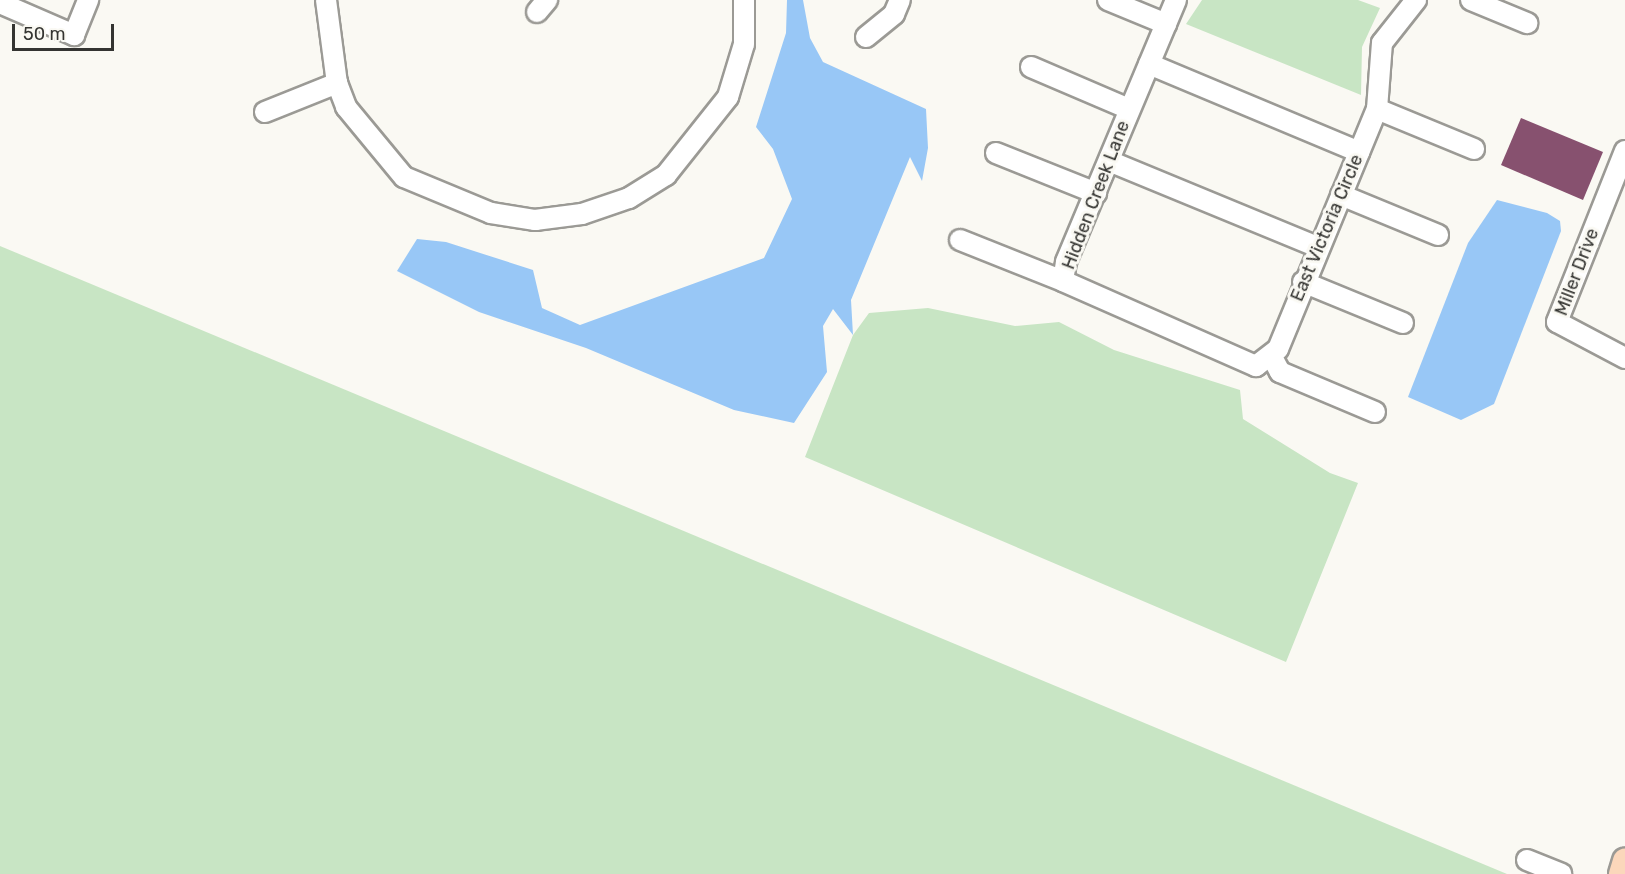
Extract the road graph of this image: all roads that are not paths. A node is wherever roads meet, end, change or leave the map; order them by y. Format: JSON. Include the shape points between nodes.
{"nodes":[{"id":1,"x":88,"y":0,"type":"edge"},
{"id":2,"x":326,"y":0,"type":"edge"},
{"id":3,"x":744,"y":0,"type":"edge"},
{"id":4,"x":900,"y":0,"type":"edge"},
{"id":5,"x":1108,"y":0,"type":"edge"},
{"id":6,"x":1176,"y":0,"type":"edge"},
{"id":7,"x":1416,"y":0,"type":"edge"},
{"id":8,"x":1471,"y":0,"type":"edge"},
{"id":9,"x":0,"y":3,"type":"edge"},
{"id":10,"x":1527,"y":23,"type":"dead end"},
{"id":11,"x":1166,"y":24,"type":"junction"},
{"id":12,"x":866,"y":37,"type":"dead end"},
{"id":13,"x":1149,"y":64,"type":"junction"},
{"id":14,"x":1031,"y":67,"type":"dead end"},
{"id":15,"x":337,"y":83,"type":"junction"},
{"id":16,"x":1129,"y":109,"type":"junction"},
{"id":17,"x":1377,"y":109,"type":"junction"},
{"id":18,"x":265,"y":112,"type":"dead end"},
{"id":19,"x":1474,"y":149,"type":"dead end"},
{"id":20,"x":1625,"y":151,"type":"edge"},
{"id":21,"x":1359,"y":152,"type":"junction"},
{"id":22,"x":996,"y":153,"type":"dead end"},
{"id":23,"x":1109,"y":161,"type":"junction"},
{"id":24,"x":1096,"y":193,"type":"junction"},
{"id":25,"x":1341,"y":195,"type":"junction"},
{"id":26,"x":1438,"y":235,"type":"dead end"},
{"id":27,"x":960,"y":240,"type":"dead end"},
{"id":28,"x":1318,"y":247,"type":"junction"},
{"id":29,"x":1063,"y":281,"type":"junction"},
{"id":30,"x":1303,"y":282,"type":"junction"},
{"id":31,"x":1403,"y":323,"type":"dead end"},
{"id":32,"x":1272,"y":357,"type":"junction"},
{"id":33,"x":1625,"y":358,"type":"edge"},
{"id":34,"x":1375,"y":412,"type":"dead end"},
{"id":35,"x":1527,"y":860,"type":"dead end"},
{"id":36,"x":1625,"y":861,"type":"edge"},
{"id":37,"x":1561,"y":874,"type":"edge"},
{"id":38,"x":1621,"y":874,"type":"edge"}],
"edges":[{"from":1,"to":9,"type":"street","via":[[74,35]]},
{"from":2,"to":15,"type":"street"},
{"from":3,"to":15,"type":"street","via":[[744,44],[728,97],[699,140],[666,175],[629,198],[582,214],[535,220],[491,213],[404,177],[346,107]]},
{"from":4,"to":12,"type":"street","via":[[894,14]]},
{"from":5,"to":11,"type":"street"},
{"from":6,"to":11,"type":"street","name":"Hidden Creek Lane"},
{"from":7,"to":17,"type":"street","name":"East Victoria Circle","via":[[1382,43]]},
{"from":8,"to":10,"type":"street"},
{"from":11,"to":13,"type":"street","name":"Hidden Creek Lane"},
{"from":13,"to":16,"type":"street","name":"Hidden Creek Lane"},
{"from":13,"to":21,"type":"street"},
{"from":14,"to":16,"type":"street"},
{"from":15,"to":18,"type":"street"},
{"from":16,"to":23,"type":"street","name":"Hidden Creek Lane"},
{"from":17,"to":19,"type":"street"},
{"from":17,"to":21,"type":"street","name":"East Victoria Circle"},
{"from":20,"to":33,"type":"street","name":"Miller Drive","via":[[1557,322]]},
{"from":21,"to":25,"type":"street","name":"East Victoria Circle"},
{"from":22,"to":24,"type":"street"},
{"from":23,"to":24,"type":"street","name":"Hidden Creek Lane"},
{"from":23,"to":28,"type":"street"},
{"from":24,"to":29,"type":"street","name":"Hidden Creek Lane"},
{"from":25,"to":26,"type":"street"},
{"from":25,"to":28,"type":"street","name":"East Victoria Circle"},
{"from":27,"to":29,"type":"street"},
{"from":28,"to":30,"type":"street","name":"East Victoria Circle"},
{"from":29,"to":32,"type":"street","name":"Hidden Creek Lane","via":[[1171,332],[1256,366]]},
{"from":30,"to":31,"type":"street"},
{"from":30,"to":32,"type":"street","name":"East Victoria Circle"},
{"from":32,"to":34,"type":"street","via":[[1280,372]]},
{"from":35,"to":37,"type":"street"},
{"from":36,"to":38,"type":"main road"}]}
